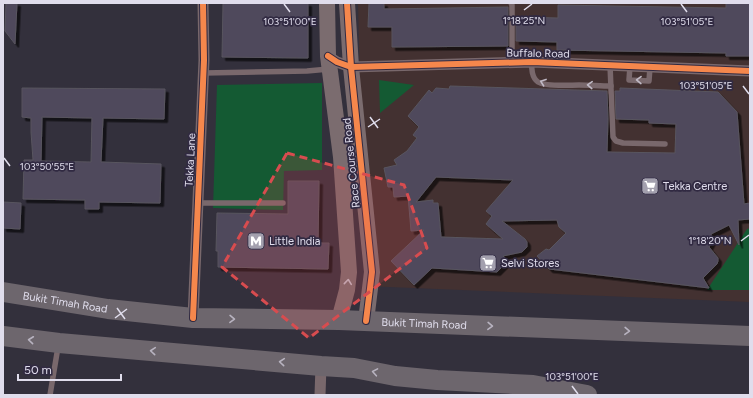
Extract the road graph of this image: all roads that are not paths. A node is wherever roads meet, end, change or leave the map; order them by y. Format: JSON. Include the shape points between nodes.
{"nodes":[{"id":1,"x":203,"y":3,"type":"edge"},
{"id":2,"x":327,"y":3,"type":"edge"},
{"id":3,"x":347,"y":3,"type":"edge"},
{"id":4,"x":511,"y":3,"type":"edge"},
{"id":5,"x":512,"y":62,"type":"junction"},
{"id":6,"x":532,"y":62,"type":"junction"},
{"id":7,"x":329,"y":63,"type":"junction"},
{"id":8,"x":610,"y":65,"type":"junction"},
{"id":9,"x":351,"y":67,"type":"junction"},
{"id":10,"x":750,"y":71,"type":"edge"},
{"id":11,"x":204,"y":73,"type":"junction"},
{"id":12,"x":611,"y":86,"type":"junction"},
{"id":13,"x":665,"y":144,"type":"dead end"},
{"id":14,"x":364,"y":191,"type":"junction"},
{"id":15,"x":343,"y":193,"type":"junction"},
{"id":16,"x":198,"y":203,"type":"junction"},
{"id":17,"x":283,"y":203,"type":"dead end"},
{"id":18,"x":3,"y":292,"type":"edge"},
{"id":19,"x":193,"y":318,"type":"junction"},
{"id":20,"x":339,"y":320,"type":"junction"},
{"id":21,"x":366,"y":321,"type":"junction"},
{"id":22,"x":3,"y":336,"type":"edge"},
{"id":23,"x":750,"y":336,"type":"edge"},
{"id":24,"x":59,"y":343,"type":"junction"},
{"id":25,"x":321,"y":366,"type":"junction"},
{"id":26,"x":50,"y":395,"type":"edge"},
{"id":27,"x":320,"y":395,"type":"edge"},
{"id":28,"x":587,"y":395,"type":"edge"}],
"edges":[{"from":1,"to":11,"type":"street","name":"Tekka Lane"},
{"from":2,"to":7,"type":"street","name":"Race Course Road"},
{"from":3,"to":9,"type":"street","name":"Race Course Road"},
{"from":4,"to":5,"type":"lane"},
{"from":5,"to":6,"type":"street","name":"Buffalo Road"},
{"from":5,"to":9,"type":"street","name":"Buffalo Road"},
{"from":6,"to":8,"type":"street","name":"Buffalo Road"},
{"from":12,"to":6,"type":"lane","one_way":true,"via":[[538,82],[531,70]]},
{"from":7,"to":9,"type":"street","name":"Buffalo Road","via":[[337,62]]},
{"from":7,"to":11,"type":"lane","via":[[307,71]]},
{"from":7,"to":15,"type":"street","name":"Race Course Road"},
{"from":10,"to":8,"type":"street","name":"Buffalo Road","one_way":true},
{"from":8,"to":12,"type":"lane"},
{"from":9,"to":14,"type":"street","name":"Race Course Road"},
{"from":11,"to":16,"type":"street","name":"Tekka Lane"},
{"from":12,"to":13,"type":"lane","via":[[616,141]]},
{"from":14,"to":15,"type":"street"},
{"from":14,"to":21,"type":"street","name":"Race Course Road","via":[[372,272]]},
{"from":20,"to":15,"type":"street","name":"Race Course Road","one_way":true,"via":[[349,272]]},
{"from":16,"to":17,"type":"lane"},
{"from":16,"to":19,"type":"street","name":"Tekka Lane"},
{"from":18,"to":19,"type":"highway","name":"Bukit Timah Road","via":[[108,309]]},
{"from":19,"to":20,"type":"highway","name":"Bukit Timah Road","one_way":true},
{"from":20,"to":21,"type":"highway","name":"Bukit Timah Road"},
{"from":21,"to":23,"type":"highway","name":"Bukit Timah Road","one_way":true},
{"from":24,"to":22,"type":"highway","one_way":true},
{"from":25,"to":24,"type":"highway","one_way":true},
{"from":24,"to":26,"type":"lane"},
{"from":25,"to":27,"type":"street"},
{"from":28,"to":25,"type":"highway","one_way":true}]}
